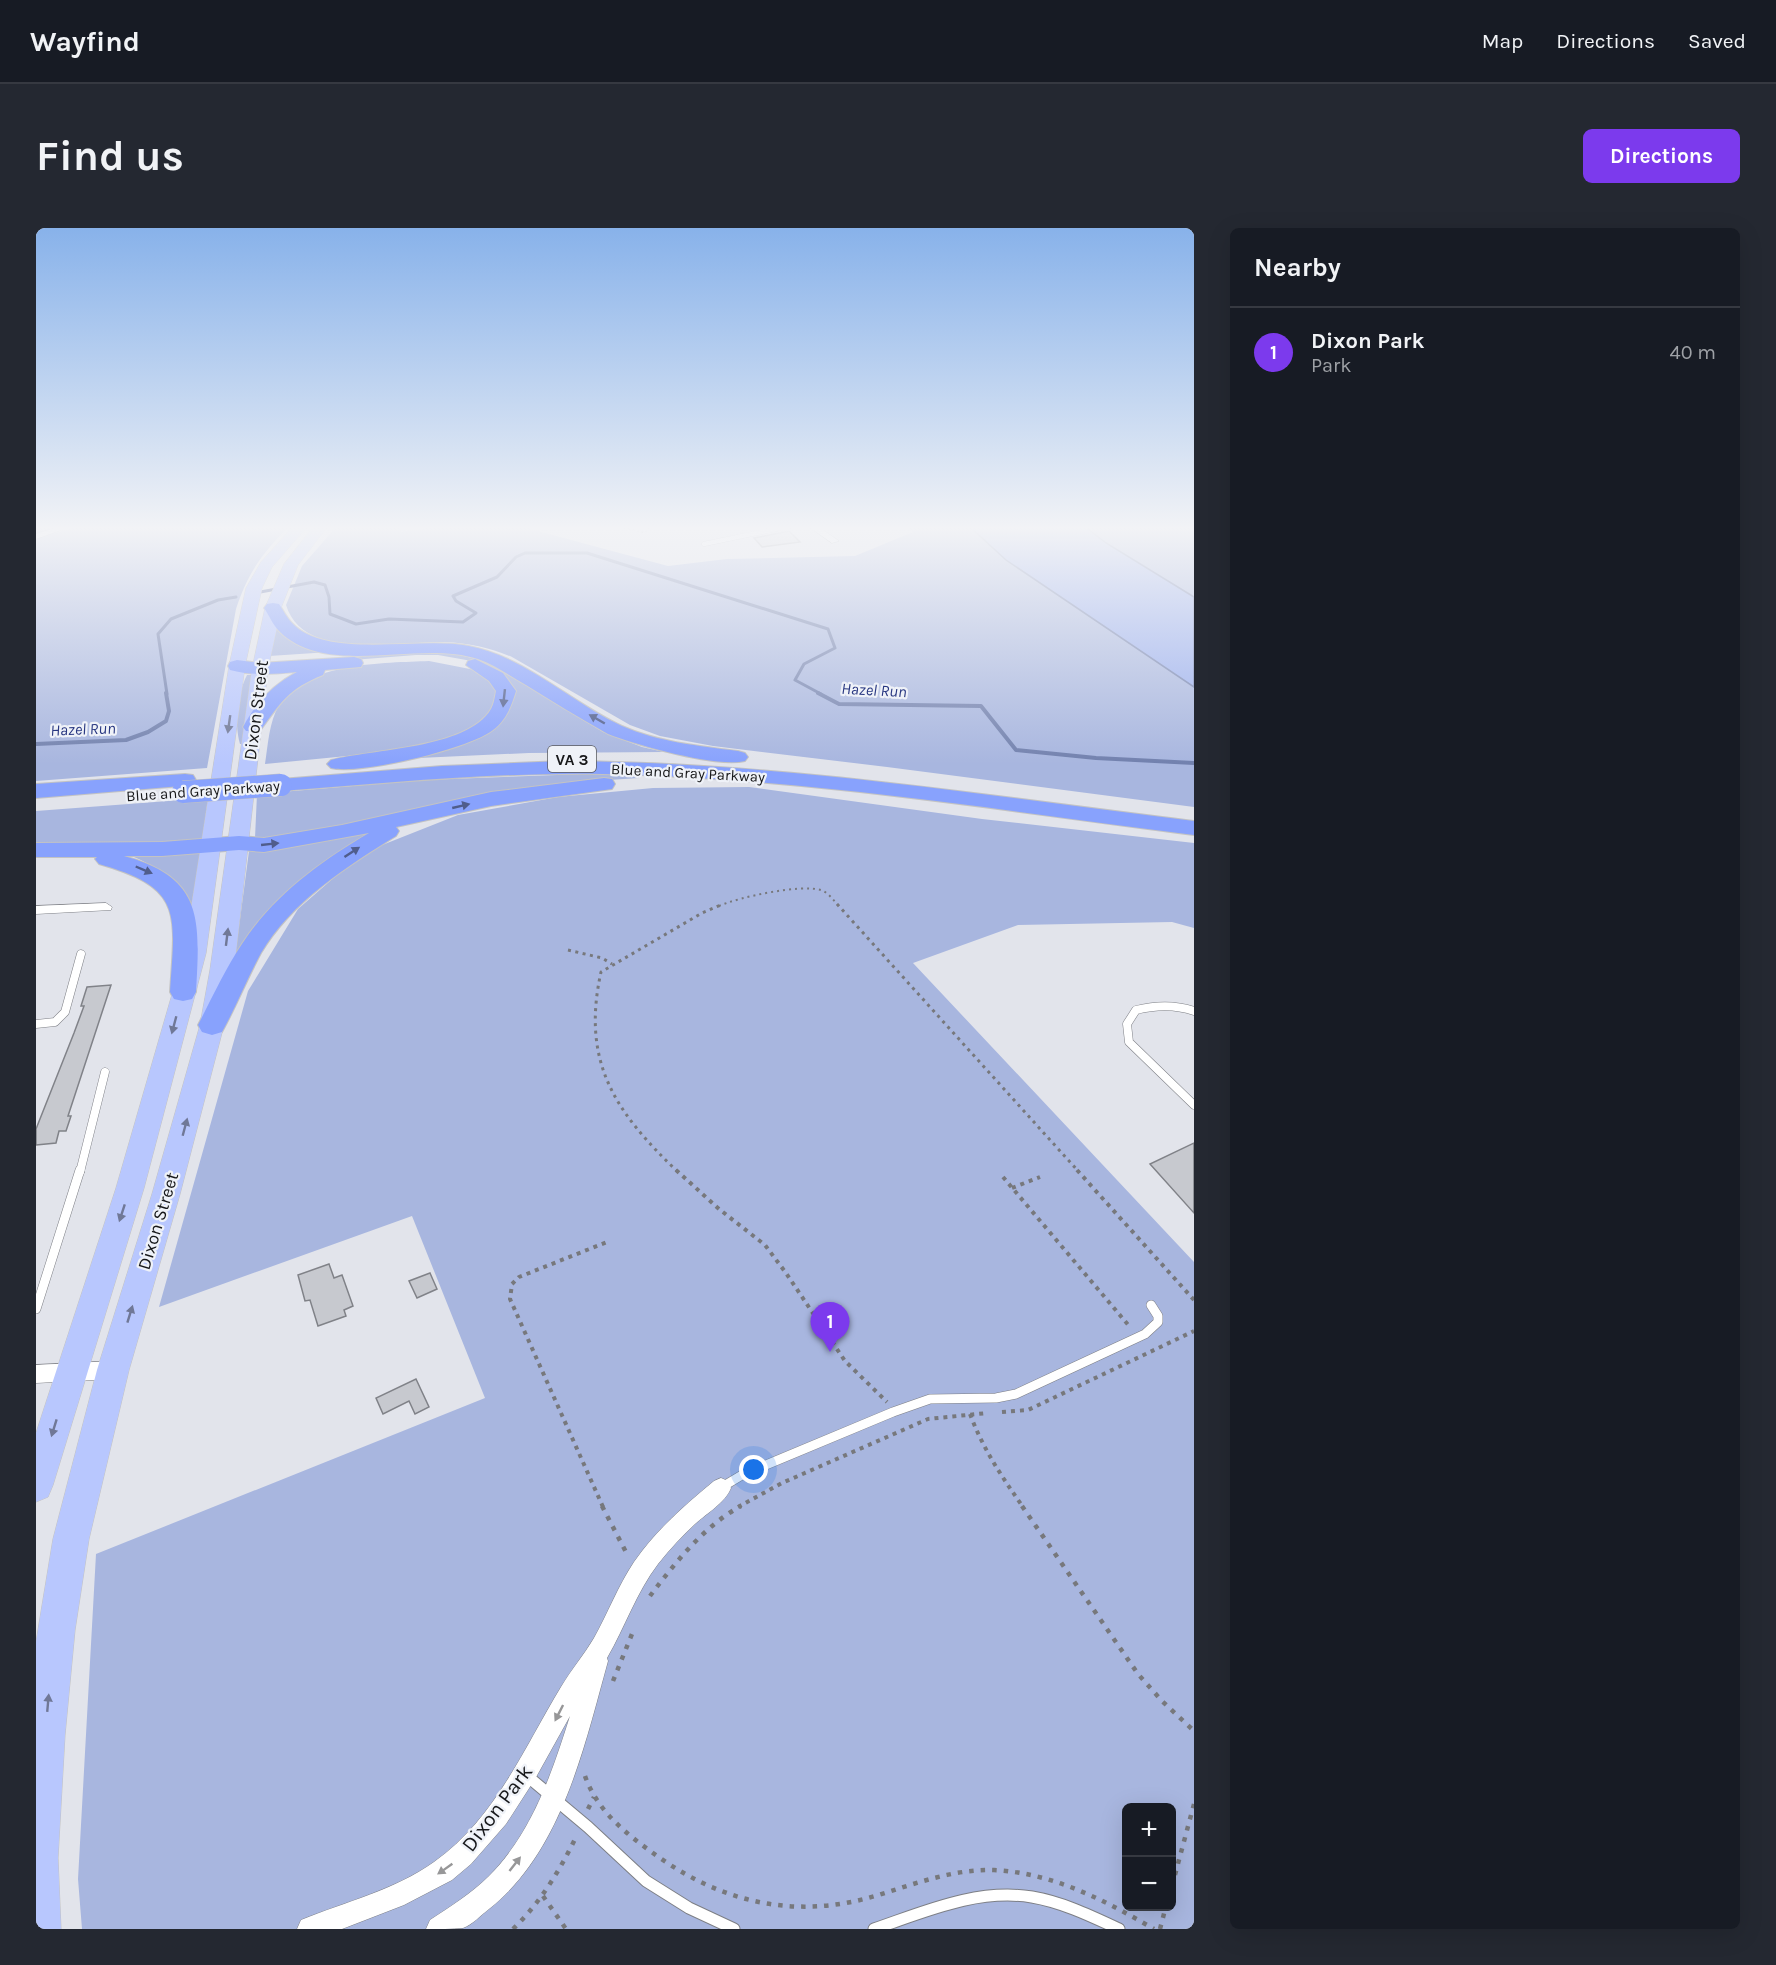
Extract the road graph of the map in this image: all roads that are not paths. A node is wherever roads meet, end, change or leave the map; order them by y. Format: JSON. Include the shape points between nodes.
{"nodes":[{"id":1,"x":250,"y":605,"type":"edge"},
{"id":2,"x":273,"y":608,"type":"joint"},
{"id":3,"x":384,"y":649,"type":"junction"},
{"id":4,"x":341,"y":664,"type":"junction"},
{"id":5,"x":261,"y":665,"type":"junction"},
{"id":6,"x":237,"y":666,"type":"junction"},
{"id":7,"x":253,"y":727,"type":"junction"},
{"id":8,"x":756,"y":775,"type":"junction"},
{"id":9,"x":861,"y":777,"type":"junction"},
{"id":10,"x":282,"y":779,"type":"junction"},
{"id":11,"x":184,"y":786,"type":"junction"},
{"id":12,"x":36,"y":791,"type":"edge"},
{"id":13,"x":36,"y":803,"type":"edge"},
{"id":14,"x":430,"y":813,"type":"junction"},
{"id":15,"x":1194,"y":817,"type":"edge"},
{"id":16,"x":1194,"y":828,"type":"edge"},
{"id":17,"x":239,"y":843,"type":"junction"},
{"id":18,"x":212,"y":845,"type":"junction"},
{"id":19,"x":41,"y":850,"type":"edge"},
{"id":20,"x":106,"y":907,"type":"dead end"},
{"id":21,"x":36,"y":910,"type":"edge"},
{"id":22,"x":81,"y":954,"type":"dead end"},
{"id":23,"x":183,"y":992,"type":"junction"},
{"id":24,"x":1194,"y":1011,"type":"edge"},
{"id":25,"x":36,"y":1024,"type":"edge"},
{"id":26,"x":212,"y":1025,"type":"junction"},
{"id":27,"x":105,"y":1072,"type":"dead end"},
{"id":28,"x":1194,"y":1105,"type":"edge"},
{"id":29,"x":1151,"y":1305,"type":"dead end"},
{"id":30,"x":36,"y":1310,"type":"edge"},
{"id":31,"x":113,"y":1370,"type":"junction"},
{"id":32,"x":71,"y":1372,"type":"junction"},
{"id":33,"x":36,"y":1374,"type":"edge"},
{"id":34,"x":36,"y":1485,"type":"edge"},
{"id":35,"x":721,"y":1488,"type":"joint"},
{"id":36,"x":601,"y":1646,"type":"junction"},
{"id":37,"x":524,"y":1774,"type":"junction"},
{"id":38,"x":552,"y":1797,"type":"junction"},
{"id":39,"x":39,"y":1929,"type":"edge"},
{"id":40,"x":310,"y":1929,"type":"edge"},
{"id":41,"x":439,"y":1929,"type":"edge"},
{"id":42,"x":734,"y":1929,"type":"edge"},
{"id":43,"x":874,"y":1929,"type":"edge"},
{"id":44,"x":1119,"y":1929,"type":"edge"}],
"edges":[{"from":1,"to":6,"type":"main road","name":"Dixon Street"},
{"from":2,"to":3,"type":"highway","via":[[278,621],[301,640],[343,649]]},
{"from":2,"to":5,"type":"main road","name":"Dixon Street"},
{"from":3,"to":5,"type":"highway"},
{"from":9,"to":3,"type":"highway","one_way":true,"via":[[650,742],[615,730],[485,656],[433,647]]},
{"from":4,"to":5,"type":"highway"},
{"from":4,"to":7,"type":"highway","via":[[304,675],[280,689]]},
{"from":4,"to":10,"type":"highway","one_way":true,"via":[[419,658],[465,662],[496,677],[506,691],[506,699],[489,725],[453,742]]},
{"from":5,"to":6,"type":"highway"},
{"from":5,"to":7,"type":"main road","name":"Dixon Street"},
{"from":6,"to":18,"type":"main road","name":"Dixon Street","one_way":true},
{"from":7,"to":17,"type":"main road","name":"Dixon Street"},
{"from":8,"to":10,"type":"highway","name":"Blue and Gray Parkway","number":"VA 3","via":[[552,768]]},
{"from":14,"to":8,"type":"highway","one_way":true,"via":[[519,794]]},
{"from":8,"to":16,"type":"highway","name":"Blue and Gray Parkway","number":"VA 3"},
{"from":9,"to":10,"type":"highway","name":"Blue and Gray Parkway","number":"VA 3","via":[[713,762],[582,758],[473,761]]},
{"from":9,"to":15,"type":"highway","name":"Blue and Gray Parkway","number":"VA 3"},
{"from":10,"to":11,"type":"highway","name":"Blue and Gray Parkway","number":"VA 3","bridge":true},
{"from":11,"to":12,"type":"highway","name":"Blue and Gray Parkway","number":"VA 3"},
{"from":11,"to":13,"type":"highway","name":"Blue and Gray Parkway","number":"VA 3"},
{"from":17,"to":14,"type":"highway","one_way":true,"via":[[264,845],[312,838]]},
{"from":26,"to":14,"type":"highway","one_way":true,"via":[[251,949],[295,895],[357,848]]},
{"from":17,"to":18,"type":"highway"},
{"from":26,"to":17,"type":"main road","name":"Dixon Street","one_way":true},
{"from":18,"to":19,"type":"highway"},
{"from":18,"to":23,"type":"main road","name":"Dixon Street","via":[[195,953]]},
{"from":19,"to":23,"type":"highway","one_way":true,"via":[[116,861],[145,870],[167,885],[180,902],[187,928]]},
{"from":20,"to":21,"type":"street"},
{"from":22,"to":25,"type":"lane","via":[[65,1012],[55,1022]]},
{"from":23,"to":32,"type":"main road","name":"Dixon Street","one_way":true,"via":[[130,1188]]},
{"from":24,"to":28,"type":"lane","via":[[1152,1005],[1136,1010],[1127,1024],[1129,1042]]},
{"from":31,"to":26,"type":"main road","name":"Dixon Street","one_way":true},
{"from":27,"to":30,"type":"lane","via":[[77,1183]]},
{"from":29,"to":35,"type":"lane","name":"Dixon Park","via":[[1158,1316],[1154,1328],[1016,1394],[930,1399],[742,1474]]},
{"from":31,"to":32,"type":"street"},
{"from":39,"to":31,"type":"main road","name":"Dixon Street","one_way":true,"via":[[37,1858],[56,1629],[79,1500]]},
{"from":32,"to":33,"type":"street"},
{"from":32,"to":34,"type":"main road","name":"Dixon Street","one_way":true},
{"from":35,"to":36,"type":"street","name":"Dixon Park","via":[[672,1532],[642,1569]]},
{"from":36,"to":37,"type":"street","name":"Dixon Park","one_way":true},
{"from":36,"to":38,"type":"street","name":"Dixon Park"},
{"from":37,"to":38,"type":"lane"},
{"from":37,"to":40,"type":"street","name":"Dixon Park","one_way":true,"via":[[474,1845],[443,1871]]},
{"from":41,"to":38,"type":"street","name":"Dixon Park","one_way":true,"via":[[505,1877],[533,1840]]},
{"from":38,"to":42,"type":"lane","via":[[646,1881],[689,1908]]},
{"from":43,"to":44,"type":"lane","via":[[973,1898],[1006,1894],[1076,1910]]}]}
